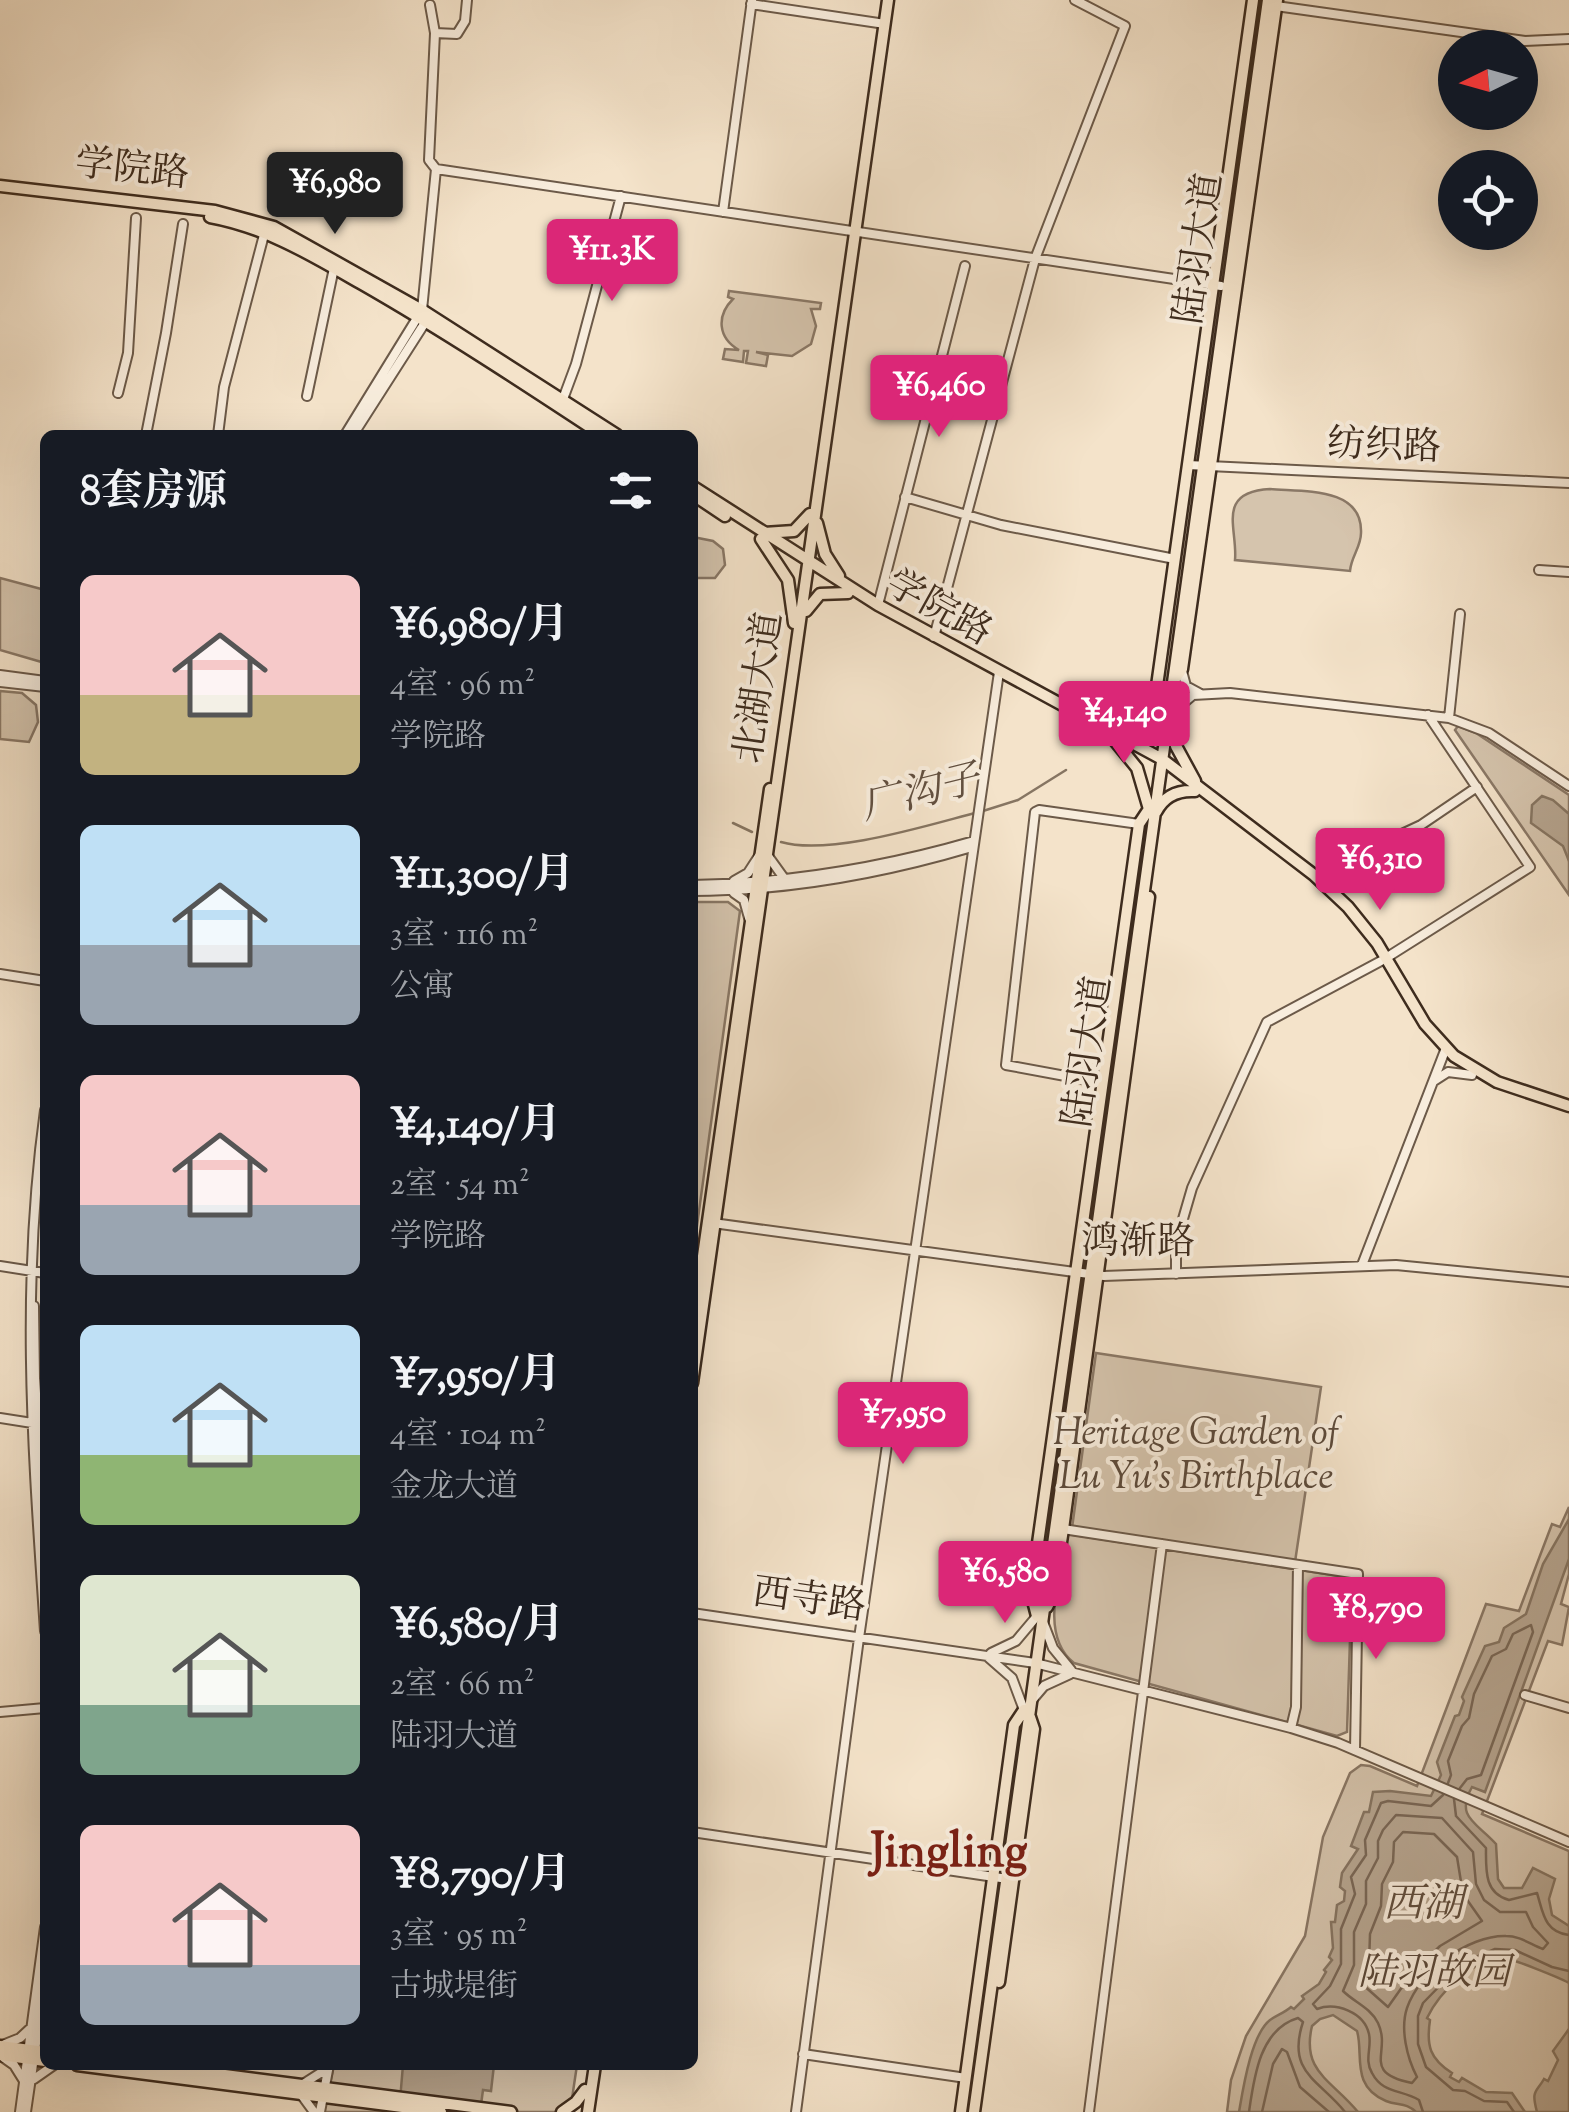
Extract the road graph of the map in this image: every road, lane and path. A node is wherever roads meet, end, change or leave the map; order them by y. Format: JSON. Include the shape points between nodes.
{"nodes":[{"id":1,"x":467,"y":0,"type":"edge"},
{"id":2,"x":886,"y":0,"type":"edge"},
{"id":3,"x":1075,"y":0,"type":"edge"},
{"id":4,"x":1253,"y":0,"type":"edge"},
{"id":5,"x":428,"y":2,"type":"edge"},
{"id":6,"x":752,"y":2,"type":"edge"},
{"id":7,"x":1271,"y":2,"type":"edge"},
{"id":8,"x":882,"y":23,"type":"junction"},
{"id":9,"x":436,"y":33,"type":"junction"},
{"id":10,"x":1569,"y":40,"type":"edge"},
{"id":11,"x":436,"y":169,"type":"junction"},
{"id":12,"x":0,"y":189,"type":"edge"},
{"id":13,"x":621,"y":196,"type":"junction"},
{"id":14,"x":723,"y":212,"type":"junction"},
{"id":15,"x":136,"y":218,"type":"dead end"},
{"id":16,"x":182,"y":224,"type":"dead end"},
{"id":17,"x":265,"y":231,"type":"junction"},
{"id":18,"x":853,"y":233,"type":"junction"},
{"id":19,"x":1035,"y":259,"type":"junction"},
{"id":20,"x":964,"y":266,"type":"dead end"},
{"id":21,"x":334,"y":268,"type":"junction"},
{"id":22,"x":1217,"y":286,"type":"junction"},
{"id":23,"x":424,"y":316,"type":"junction"},
{"id":24,"x":118,"y":393,"type":"dead end"},
{"id":25,"x":307,"y":396,"type":"dead end"},
{"id":26,"x":563,"y":399,"type":"junction"},
{"id":27,"x":147,"y":430,"type":"edge"},
{"id":28,"x":219,"y":430,"type":"edge"},
{"id":29,"x":348,"y":430,"type":"edge"},
{"id":30,"x":356,"y":430,"type":"edge"},
{"id":31,"x":595,"y":430,"type":"edge"},
{"id":32,"x":610,"y":430,"type":"edge"},
{"id":33,"x":1199,"y":466,"type":"junction"},
{"id":34,"x":1569,"y":483,"type":"edge"},
{"id":35,"x":698,"y":490,"type":"edge"},
{"id":36,"x":905,"y":497,"type":"junction"},
{"id":37,"x":698,"y":498,"type":"edge"},
{"id":38,"x":813,"y":515,"type":"junction"},
{"id":39,"x":966,"y":516,"type":"junction"},
{"id":40,"x":762,"y":536,"type":"junction"},
{"id":41,"x":1175,"y":558,"type":"junction"},
{"id":42,"x":806,"y":564,"type":"junction"},
{"id":43,"x":1538,"y":570,"type":"dead end"},
{"id":44,"x":1569,"y":572,"type":"edge"},
{"id":45,"x":849,"y":590,"type":"junction"},
{"id":46,"x":878,"y":605,"type":"junction"},
{"id":47,"x":1460,"y":614,"type":"dead end"},
{"id":48,"x":797,"y":624,"type":"junction"},
{"id":49,"x":934,"y":636,"type":"junction"},
{"id":50,"x":1182,"y":669,"type":"junction"},
{"id":51,"x":998,"y":675,"type":"junction"},
{"id":52,"x":0,"y":678,"type":"edge"},
{"id":53,"x":40,"y":683,"type":"edge"},
{"id":54,"x":1171,"y":684,"type":"junction"},
{"id":55,"x":1199,"y":694,"type":"junction"},
{"id":56,"x":1165,"y":714,"type":"junction"},
{"id":57,"x":1428,"y":715,"type":"junction"},
{"id":58,"x":1449,"y":718,"type":"junction"},
{"id":59,"x":1112,"y":734,"type":"junction"},
{"id":60,"x":1159,"y":760,"type":"junction"},
{"id":61,"x":1569,"y":786,"type":"edge"},
{"id":62,"x":1477,"y":787,"type":"junction"},
{"id":63,"x":1197,"y":789,"type":"junction"},
{"id":64,"x":1151,"y":814,"type":"junction"},
{"id":65,"x":1140,"y":824,"type":"junction"},
{"id":66,"x":973,"y":844,"type":"junction"},
{"id":67,"x":764,"y":853,"type":"junction"},
{"id":68,"x":1314,"y":875,"type":"junction"},
{"id":69,"x":786,"y":884,"type":"junction"},
{"id":70,"x":725,"y":887,"type":"junction"},
{"id":71,"x":760,"y":887,"type":"junction"},
{"id":72,"x":698,"y":888,"type":"edge"},
{"id":73,"x":754,"y":924,"type":"junction"},
{"id":74,"x":1383,"y":959,"type":"junction"},
{"id":75,"x":0,"y":976,"type":"edge"},
{"id":76,"x":40,"y":982,"type":"edge"},
{"id":77,"x":1445,"y":1052,"type":"junction"},
{"id":78,"x":1472,"y":1076,"type":"junction"},
{"id":79,"x":1103,"y":1083,"type":"junction"},
{"id":80,"x":1432,"y":1085,"type":"junction"},
{"id":81,"x":1566,"y":1109,"type":"edge"},
{"id":82,"x":40,"y":1211,"type":"edge"},
{"id":83,"x":712,"y":1222,"type":"junction"},
{"id":84,"x":40,"y":1225,"type":"edge"},
{"id":85,"x":916,"y":1250,"type":"junction"},
{"id":86,"x":1362,"y":1265,"type":"junction"},
{"id":87,"x":0,"y":1266,"type":"edge"},
{"id":88,"x":37,"y":1271,"type":"edge"},
{"id":89,"x":1087,"y":1274,"type":"junction"},
{"id":90,"x":1176,"y":1274,"type":"junction"},
{"id":91,"x":1569,"y":1282,"type":"edge"},
{"id":92,"x":698,"y":1299,"type":"edge"},
{"id":93,"x":698,"y":1335,"type":"edge"},
{"id":94,"x":0,"y":1418,"type":"edge"},
{"id":95,"x":38,"y":1424,"type":"edge"},
{"id":96,"x":1074,"y":1449,"type":"junction"},
{"id":97,"x":40,"y":1455,"type":"edge"},
{"id":98,"x":1063,"y":1463,"type":"junction"},
{"id":99,"x":40,"y":1483,"type":"edge"},
{"id":100,"x":1045,"y":1490,"type":"junction"},
{"id":101,"x":1050,"y":1518,"type":"junction"},
{"id":102,"x":1063,"y":1529,"type":"junction"},
{"id":103,"x":1162,"y":1544,"type":"junction"},
{"id":104,"x":1298,"y":1565,"type":"junction"},
{"id":105,"x":698,"y":1614,"type":"edge"},
{"id":106,"x":1039,"y":1617,"type":"junction"},
{"id":107,"x":859,"y":1638,"type":"junction"},
{"id":108,"x":984,"y":1654,"type":"junction"},
{"id":109,"x":1033,"y":1662,"type":"junction"},
{"id":110,"x":1074,"y":1673,"type":"junction"},
{"id":111,"x":1144,"y":1692,"type":"junction"},
{"id":112,"x":1525,"y":1696,"type":"dead end"},
{"id":113,"x":1569,"y":1708,"type":"edge"},
{"id":114,"x":40,"y":1711,"type":"edge"},
{"id":115,"x":1026,"y":1711,"type":"junction"},
{"id":116,"x":0,"y":1714,"type":"edge"},
{"id":117,"x":1291,"y":1728,"type":"junction"},
{"id":118,"x":1354,"y":1750,"type":"junction"},
{"id":119,"x":698,"y":1833,"type":"edge"},
{"id":120,"x":1569,"y":1842,"type":"edge"},
{"id":121,"x":830,"y":1853,"type":"junction"},
{"id":122,"x":997,"y":1878,"type":"junction"},
{"id":123,"x":40,"y":1988,"type":"edge"},
{"id":124,"x":40,"y":2009,"type":"edge"},
{"id":125,"x":37,"y":2025,"type":"junction"},
{"id":126,"x":40,"y":2030,"type":"edge"},
{"id":127,"x":0,"y":2046,"type":"edge"},
{"id":128,"x":803,"y":2054,"type":"junction"},
{"id":129,"x":0,"y":2055,"type":"edge"},
{"id":130,"x":37,"y":2055,"type":"edge"},
{"id":131,"x":44,"y":2070,"type":"edge"},
{"id":132,"x":124,"y":2070,"type":"edge"},
{"id":133,"x":180,"y":2070,"type":"edge"},
{"id":134,"x":325,"y":2070,"type":"edge"},
{"id":135,"x":327,"y":2070,"type":"edge"},
{"id":136,"x":328,"y":2070,"type":"edge"},
{"id":137,"x":591,"y":2070,"type":"edge"},
{"id":138,"x":966,"y":2078,"type":"junction"},
{"id":139,"x":28,"y":2083,"type":"junction"},
{"id":140,"x":301,"y":2089,"type":"junction"},
{"id":141,"x":588,"y":2091,"type":"junction"},
{"id":142,"x":323,"y":2092,"type":"junction"},
{"id":143,"x":341,"y":2094,"type":"junction"},
{"id":144,"x":389,"y":2100,"type":"junction"},
{"id":145,"x":23,"y":2112,"type":"edge"},
{"id":146,"x":319,"y":2112,"type":"edge"},
{"id":147,"x":441,"y":2112,"type":"edge"},
{"id":148,"x":511,"y":2112,"type":"edge"},
{"id":149,"x":562,"y":2112,"type":"edge"},
{"id":150,"x":585,"y":2112,"type":"edge"},
{"id":151,"x":597,"y":2112,"type":"edge"},
{"id":152,"x":796,"y":2112,"type":"edge"},
{"id":153,"x":961,"y":2112,"type":"edge"},
{"id":154,"x":975,"y":2112,"type":"edge"},
{"id":155,"x":1089,"y":2112,"type":"edge"}],
"edges":[{"from":1,"to":9,"type":"street","via":[[457,34]]},
{"from":2,"to":8,"type":"main road","name":"北湖大道"},
{"from":3,"to":19,"type":"street","via":[[1126,26]]},
{"from":4,"to":22,"type":"main road"},
{"from":5,"to":9,"type":"street"},
{"from":6,"to":8,"type":"street"},
{"from":6,"to":14,"type":"street"},
{"from":7,"to":10,"type":"street","via":[[1525,41]]},
{"from":7,"to":22,"type":"main road","name":"陆羽大道"},
{"from":7,"to":33,"type":"main road"},
{"from":8,"to":18,"type":"main road","name":"北湖大道"},
{"from":9,"to":11,"type":"street","via":[[428,160]]},
{"from":11,"to":13,"type":"street"},
{"from":11,"to":23,"type":"street"},
{"from":12,"to":17,"type":"main road","name":"学院路","via":[[215,218]]},
{"from":12,"to":23,"type":"main road","name":"学院路","via":[[256,221]]},
{"from":13,"to":14,"type":"street"},
{"from":13,"to":26,"type":"street"},
{"from":14,"to":18,"type":"street"},
{"from":15,"to":24,"type":"street","via":[[129,337]]},
{"from":16,"to":27,"type":"street"},
{"from":17,"to":21,"type":"main road","name":"学院路"},
{"from":17,"to":28,"type":"street"},
{"from":18,"to":19,"type":"street"},
{"from":18,"to":38,"type":"main road","name":"北湖大道"},
{"from":19,"to":22,"type":"street"},
{"from":19,"to":39,"type":"street"},
{"from":20,"to":36,"type":"street"},
{"from":21,"to":23,"type":"main road","name":"学院路"},
{"from":21,"to":25,"type":"street"},
{"from":22,"to":33,"type":"main road"},
{"from":23,"to":26,"type":"main road","name":"学院路"},
{"from":23,"to":29,"type":"street"},
{"from":23,"to":30,"type":"street"},
{"from":23,"to":31,"type":"main road","name":"学院路"},
{"from":26,"to":32,"type":"main road","name":"学院路"},
{"from":33,"to":34,"type":"street","name":"纺织路"},
{"from":33,"to":41,"type":"main road"},
{"from":33,"to":50,"type":"main road"},
{"from":33,"to":54,"type":"main road"},
{"from":33,"to":56,"type":"main road"},
{"from":35,"to":40,"type":"main road","name":"学院路"},
{"from":36,"to":39,"type":"street"},
{"from":36,"to":46,"type":"street"},
{"from":37,"to":40,"type":"main road","name":"学院路"},
{"from":38,"to":40,"type":"main road","via":[[788,533]]},
{"from":38,"to":42,"type":"main road","name":"北湖大道"},
{"from":38,"to":45,"type":"main road","via":[[828,560]]},
{"from":39,"to":41,"type":"street"},
{"from":39,"to":49,"type":"street"},
{"from":40,"to":42,"type":"main road","name":"学院路"},
{"from":40,"to":48,"type":"main road","via":[[788,580]]},
{"from":41,"to":56,"type":"main road","via":[[1156,693]]},
{"from":42,"to":45,"type":"main road","name":"学院路"},
{"from":42,"to":48,"type":"main road","name":"北湖大道"},
{"from":43,"to":44,"type":"street"},
{"from":45,"to":46,"type":"main road","name":"学院路"},
{"from":45,"to":48,"type":"main road","via":[[820,594]]},
{"from":45,"to":51,"type":"main road","name":"学院路"},
{"from":46,"to":49,"type":"main road","name":"学院路"},
{"from":47,"to":58,"type":"street"},
{"from":48,"to":67,"type":"main road","name":"北湖大道"},
{"from":49,"to":51,"type":"main road","name":"学院路"},
{"from":50,"to":54,"type":"main road"},
{"from":50,"to":55,"type":"street","via":[[1186,686]]},
{"from":51,"to":59,"type":"main road","name":"学院路"},
{"from":51,"to":66,"type":"street"},
{"from":52,"to":53,"type":"street"},
{"from":54,"to":56,"type":"main road"},
{"from":55,"to":56,"type":"street"},
{"from":55,"to":57,"type":"street","via":[[1254,694]]},
{"from":56,"to":59,"type":"main road","via":[[1136,731]]},
{"from":56,"to":60,"type":"main road"},
{"from":56,"to":63,"type":"main road"},
{"from":57,"to":58,"type":"street"},
{"from":57,"to":62,"type":"street"},
{"from":58,"to":61,"type":"street","via":[[1489,733]]},
{"from":59,"to":60,"type":"main road","name":"学院路"},
{"from":59,"to":64,"type":"main road","via":[[1137,768]]},
{"from":60,"to":63,"type":"main road","name":"学院路"},
{"from":60,"to":64,"type":"main road"},
{"from":62,"to":68,"type":"street","via":[[1421,825]]},
{"from":62,"to":74,"type":"street","via":[[1530,867]]},
{"from":63,"to":64,"type":"main road","via":[[1164,800]]},
{"from":63,"to":68,"type":"main road"},
{"from":63,"to":74,"type":"main road","via":[[1337,903]]},
{"from":64,"to":65,"type":"main road"},
{"from":64,"to":89,"type":"main road","via":[[1157,839]]},
{"from":65,"to":79,"type":"main road"},
{"from":65,"to":79,"type":"street","via":[[1034,812],[1006,1064]]},
{"from":66,"to":69,"type":"street","via":[[850,878]]},
{"from":66,"to":85,"type":"street"},
{"from":67,"to":69,"type":"street"},
{"from":67,"to":70,"type":"street"},
{"from":67,"to":71,"type":"main road","name":"北湖大道"},
{"from":68,"to":74,"type":"main road","via":[[1355,914]]},
{"from":69,"to":71,"type":"street"},
{"from":69,"to":73,"type":"street"},
{"from":70,"to":71,"type":"street"},
{"from":70,"to":72,"type":"street"},
{"from":70,"to":73,"type":"street","via":[[744,900]]},
{"from":71,"to":73,"type":"main road","name":"北湖大道"},
{"from":73,"to":83,"type":"main road","name":"北湖大道"},
{"from":74,"to":77,"type":"main road","via":[[1417,1024]]},
{"from":74,"to":90,"type":"street","via":[[1267,1022],[1192,1188],[1176,1244]]},
{"from":75,"to":76,"type":"street"},
{"from":77,"to":78,"type":"main road"},
{"from":77,"to":80,"type":"street"},
{"from":77,"to":81,"type":"main road"},
{"from":78,"to":80,"type":"street","via":[[1448,1072]]},
{"from":78,"to":81,"type":"main road"},
{"from":79,"to":89,"type":"main road"},
{"from":80,"to":86,"type":"street"},
{"from":82,"to":88,"type":"street"},
{"from":83,"to":85,"type":"street","name":"鸿渐路"},
{"from":83,"to":92,"type":"main road","name":"北湖大道"},
{"from":83,"to":93,"type":"main road","name":"北湖大道"},
{"from":84,"to":88,"type":"street"},
{"from":85,"to":89,"type":"street","name":"鸿渐路"},
{"from":85,"to":107,"type":"street"},
{"from":86,"to":90,"type":"street","name":"鸿渐路"},
{"from":86,"to":91,"type":"street","name":"鸿渐路"},
{"from":87,"to":88,"type":"street"},
{"from":88,"to":95,"type":"street"},
{"from":89,"to":90,"type":"street","name":"鸿渐路"},
{"from":89,"to":96,"type":"main road","via":[[1095,1296]]},
{"from":89,"to":98,"type":"main road"},
{"from":89,"to":100,"type":"main road","via":[[1073,1301]]},
{"from":89,"to":101,"type":"main road"},
{"from":94,"to":95,"type":"street"},
{"from":95,"to":97,"type":"street"},
{"from":95,"to":99,"type":"street"},
{"from":96,"to":98,"type":"main road"},
{"from":96,"to":102,"type":"main road"},
{"from":98,"to":106,"type":"main road"},
{"from":100,"to":101,"type":"main road"},
{"from":100,"to":106,"type":"main road","via":[[1032,1593]]},
{"from":101,"to":106,"type":"main road"},
{"from":102,"to":103,"type":"street"},
{"from":102,"to":106,"type":"main road","via":[[1053,1594]]},
{"from":103,"to":104,"type":"street"},
{"from":103,"to":111,"type":"street"},
{"from":104,"to":117,"type":"street"},
{"from":104,"to":118,"type":"street","via":[[1358,1574]]},
{"from":105,"to":107,"type":"street","name":"西寺路"},
{"from":106,"to":108,"type":"street","via":[[1008,1648]]},
{"from":106,"to":109,"type":"main road"},
{"from":106,"to":110,"type":"street"},
{"from":107,"to":108,"type":"street","name":"西寺路"},
{"from":107,"to":121,"type":"street"},
{"from":108,"to":109,"type":"street","name":"西寺路"},
{"from":108,"to":115,"type":"street","via":[[1012,1678]]},
{"from":109,"to":110,"type":"street","name":"西寺路"},
{"from":109,"to":115,"type":"main road"},
{"from":110,"to":111,"type":"street","name":"西寺路"},
{"from":110,"to":115,"type":"street","via":[[1044,1686]]},
{"from":111,"to":117,"type":"street","name":"西寺路"},
{"from":111,"to":155,"type":"street"},
{"from":112,"to":113,"type":"street"},
{"from":114,"to":116,"type":"street"},
{"from":115,"to":122,"type":"main road"},
{"from":115,"to":154,"type":"main road"},
{"from":117,"to":118,"type":"street","name":"西寺路"},
{"from":118,"to":120,"type":"street","name":"西寺路"},
{"from":119,"to":121,"type":"street"},
{"from":121,"to":122,"type":"street"},
{"from":121,"to":128,"type":"street"},
{"from":122,"to":138,"type":"main road"},
{"from":122,"to":154,"type":"main road"},
{"from":123,"to":125,"type":"street"},
{"from":124,"to":125,"type":"street"},
{"from":125,"to":126,"type":"street"},
{"from":125,"to":127,"type":"street"},
{"from":125,"to":130,"type":"street"},
{"from":127,"to":130,"type":"main road"},
{"from":128,"to":138,"type":"street"},
{"from":128,"to":152,"type":"street"},
{"from":129,"to":130,"type":"main road"},
{"from":129,"to":139,"type":"street"},
{"from":130,"to":139,"type":"street"},
{"from":131,"to":139,"type":"street"},
{"from":132,"to":140,"type":"main road"},
{"from":133,"to":140,"type":"main road"},
{"from":134,"to":140,"type":"street"},
{"from":135,"to":142,"type":"street"},
{"from":136,"to":143,"type":"street"},
{"from":137,"to":141,"type":"main road"},
{"from":138,"to":153,"type":"main road"},
{"from":139,"to":145,"type":"street"},
{"from":140,"to":142,"type":"main road"},
{"from":140,"to":146,"type":"street"},
{"from":141,"to":149,"type":"main road"},
{"from":141,"to":150,"type":"main road"},
{"from":141,"to":151,"type":"main road"},
{"from":142,"to":143,"type":"main road"},
{"from":142,"to":146,"type":"street"},
{"from":143,"to":144,"type":"main road"},
{"from":143,"to":146,"type":"street"},
{"from":144,"to":147,"type":"main road"},
{"from":144,"to":148,"type":"main road"}]}
